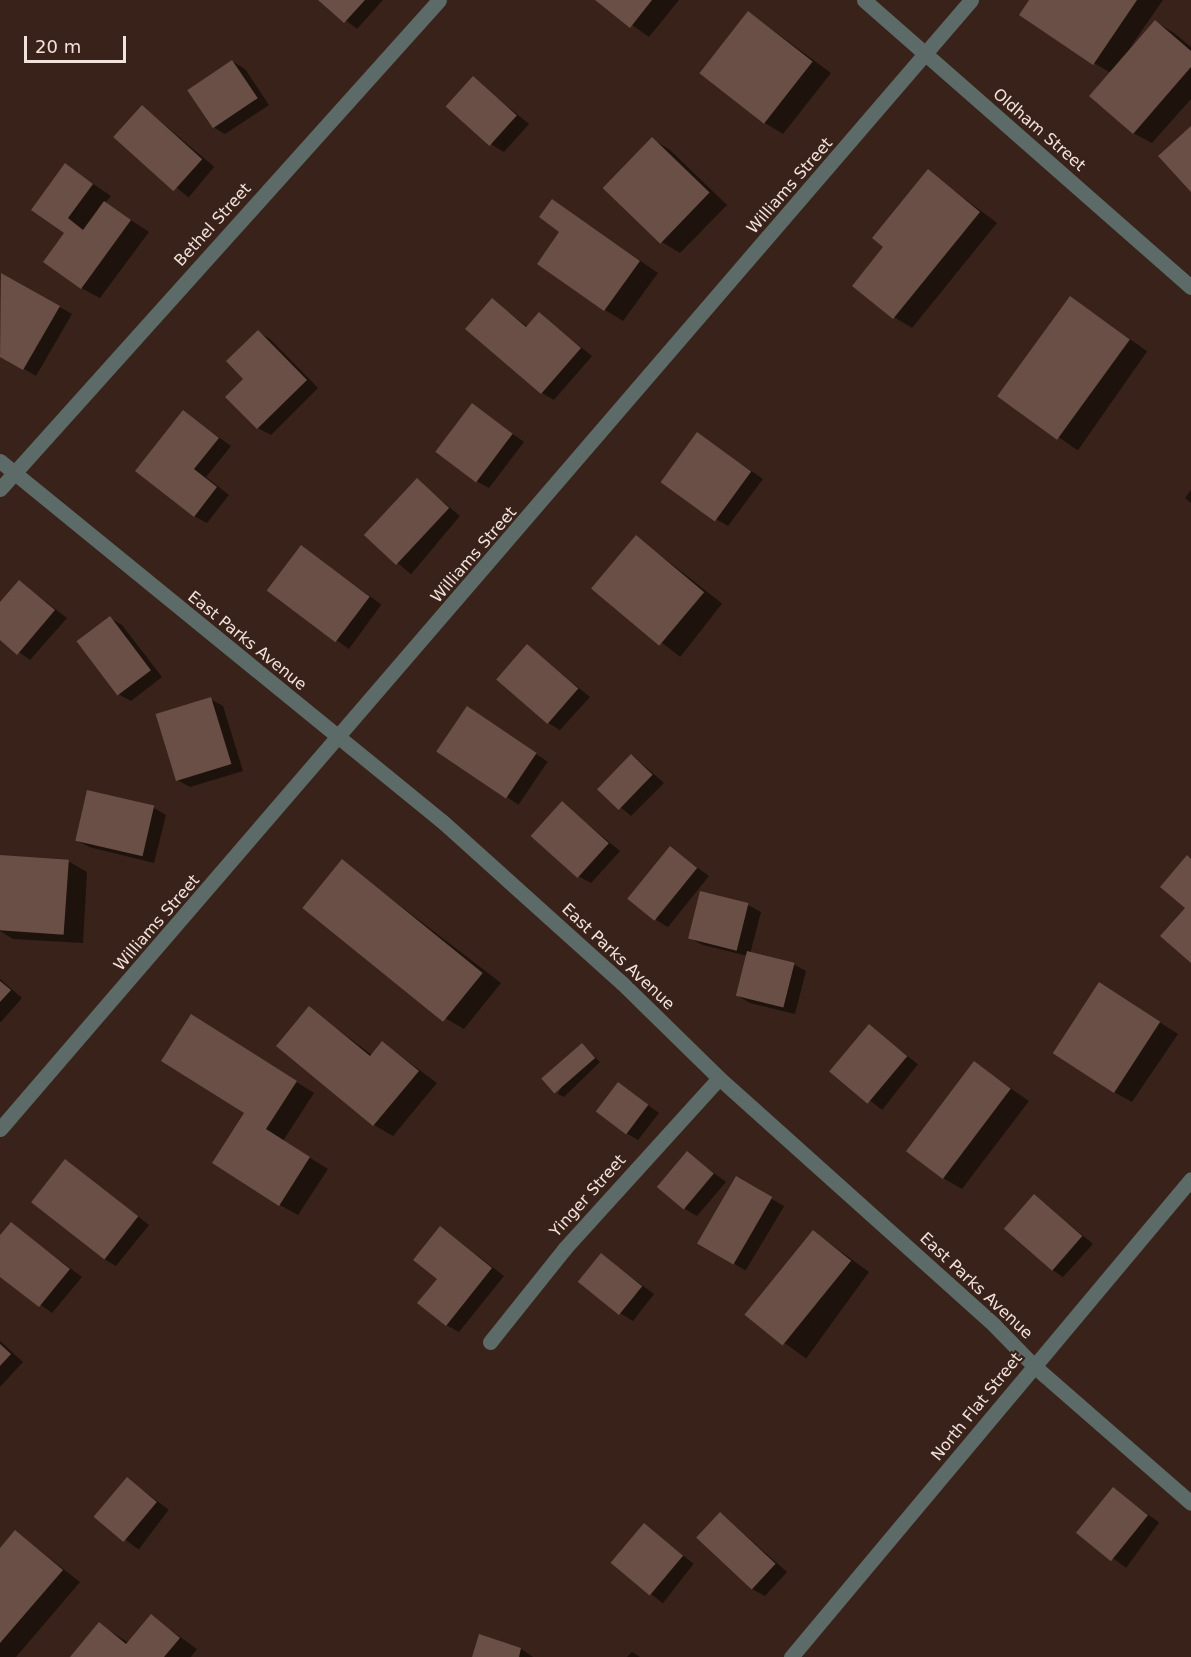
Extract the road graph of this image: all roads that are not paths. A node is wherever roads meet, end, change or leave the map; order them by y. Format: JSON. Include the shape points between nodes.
{"nodes":[{"id":1,"x":439,"y":0,"type":"edge"},
{"id":2,"x":864,"y":0,"type":"edge"},
{"id":3,"x":971,"y":0,"type":"edge"},
{"id":4,"x":924,"y":53,"type":"junction"},
{"id":5,"x":1191,"y":287,"type":"edge"},
{"id":6,"x":0,"y":461,"type":"edge"},
{"id":7,"x":14,"y":473,"type":"junction"},
{"id":8,"x":0,"y":489,"type":"edge"},
{"id":9,"x":340,"y":738,"type":"junction"},
{"id":10,"x":719,"y":1078,"type":"junction"},
{"id":11,"x":0,"y":1129,"type":"edge"},
{"id":12,"x":1191,"y":1179,"type":"edge"},
{"id":13,"x":490,"y":1342,"type":"dead end"},
{"id":14,"x":1034,"y":1366,"type":"junction"},
{"id":15,"x":1191,"y":1503,"type":"edge"},
{"id":16,"x":791,"y":1657,"type":"edge"}],
"edges":[{"from":1,"to":7,"type":"street","name":"Bethel Street"},
{"from":2,"to":4,"type":"street","name":"Oldham Street"},
{"from":3,"to":4,"type":"street","name":"Williams Street"},
{"from":4,"to":5,"type":"street","name":"Oldham Street"},
{"from":4,"to":9,"type":"street","name":"Williams Street"},
{"from":6,"to":7,"type":"street","name":"East Parks Avenue"},
{"from":7,"to":8,"type":"street","name":"Bethel Street"},
{"from":7,"to":9,"type":"street","name":"East Parks Avenue"},
{"from":9,"to":10,"type":"street","name":"East Parks Avenue","via":[[443,822]]},
{"from":9,"to":11,"type":"street","name":"Williams Street"},
{"from":10,"to":13,"type":"street","name":"Yinger Street","via":[[565,1248]]},
{"from":10,"to":14,"type":"street","name":"East Parks Avenue","via":[[994,1325]]},
{"from":12,"to":14,"type":"street","name":"North Flat Street"},
{"from":14,"to":15,"type":"street","name":"East Parks Avenue"},
{"from":14,"to":16,"type":"street","name":"North Flat Street"}]}
